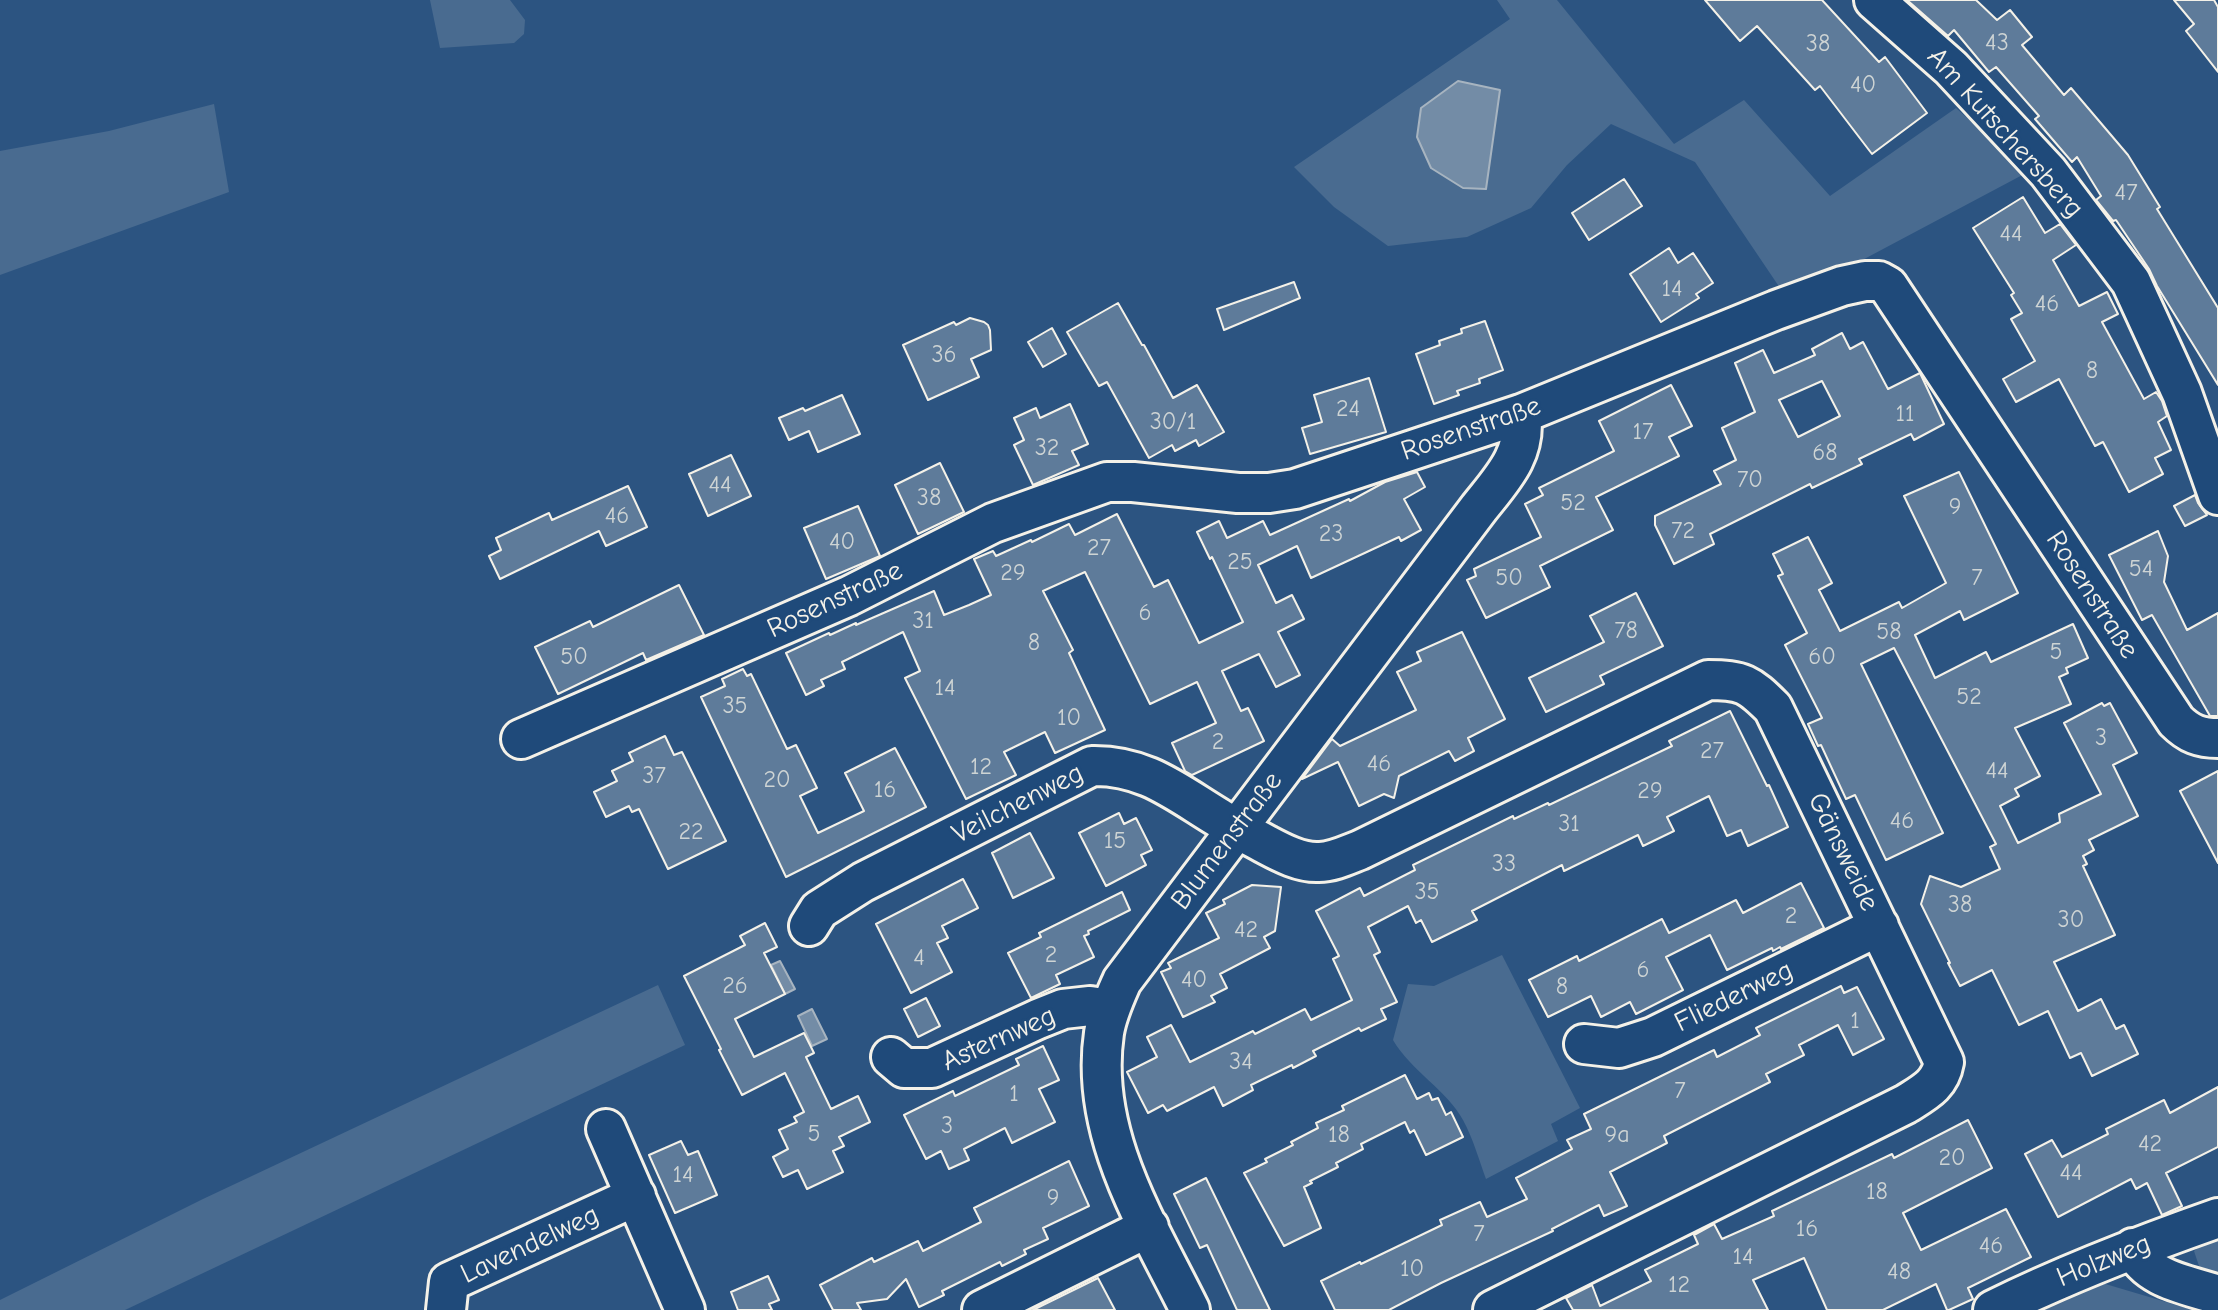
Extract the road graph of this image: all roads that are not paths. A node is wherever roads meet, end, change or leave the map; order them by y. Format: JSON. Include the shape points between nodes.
{"nodes":[{"id":1,"x":1874,"y":0,"type":"edge"},
{"id":2,"x":1521,"y":414,"type":"junction"},
{"id":3,"x":2218,"y":495,"type":"edge"},
{"id":4,"x":2218,"y":738,"type":"edge"},
{"id":5,"x":521,"y":739,"type":"dead end"},
{"id":6,"x":1237,"y":829,"type":"junction"},
{"id":7,"x":809,"y":926,"type":"dead end"},
{"id":8,"x":1879,"y":926,"type":"junction"},
{"id":9,"x":1110,"y":1009,"type":"junction"},
{"id":10,"x":1584,"y":1044,"type":"dead end"},
{"id":11,"x":891,"y":1057,"type":"dead end"},
{"id":12,"x":606,"y":1129,"type":"dead end"},
{"id":13,"x":636,"y":1196,"type":"junction"},
{"id":14,"x":2218,"y":1218,"type":"edge"},
{"id":15,"x":1149,"y":1227,"type":"junction"},
{"id":16,"x":2133,"y":1248,"type":"junction"},
{"id":17,"x":2218,"y":1295,"type":"edge"},
{"id":18,"x":446,"y":1310,"type":"edge"},
{"id":19,"x":685,"y":1310,"type":"edge"},
{"id":20,"x":982,"y":1310,"type":"edge"},
{"id":21,"x":1190,"y":1310,"type":"edge"},
{"id":22,"x":1493,"y":1310,"type":"edge"},
{"id":23,"x":1993,"y":1310,"type":"edge"}],
"edges":[{"from":1,"to":3,"type":"street","name":"Am Kutschersberg","via":[[1951,68],[2048,172],[2131,282],[2182,393]]},
{"from":2,"to":4,"type":"street","name":"Rosenstraße","via":[[1776,310],[1842,286],[1879,281],[1888,286],[2176,721],[2188,733]]},
{"from":2,"to":5,"type":"street","name":"Rosenstraße","via":[[1295,489],[1238,493],[1133,482],[1085,489],[993,523],[849,596]]},
{"from":2,"to":6,"type":"street","name":"Blumenstraße","via":[[1521,444],[1510,470]]},
{"from":6,"to":7,"type":"street","name":"Veilchenweg","via":[[1144,774],[1113,765],[1092,766],[863,882],[819,910]]},
{"from":6,"to":8,"type":"street","name":"Gänsweide","via":[[1288,856],[1317,863],[1341,858],[1708,680],[1746,683],[1773,708]]},
{"from":6,"to":9,"type":"street","name":"Blumenstraße","via":[[1122,981]]},
{"from":8,"to":10,"type":"street","name":"Fliederweg","via":[[1653,1037],[1619,1048]]},
{"from":8,"to":22,"type":"street","name":"Gänsweide","via":[[1944,1062],[1942,1075],[1929,1090]]},
{"from":9,"to":11,"type":"street","name":"Asternweg","via":[[1063,1009],[932,1068],[904,1068]]},
{"from":9,"to":15,"type":"street","name":"Blumenstraße","via":[[1101,1075],[1108,1129]]},
{"from":12,"to":13,"type":"street","name":"Lavendelweg"},
{"from":13,"to":18,"type":"street","name":"Lavendelweg","via":[[449,1282]]},
{"from":13,"to":19,"type":"street","name":"Lavendelweg"},
{"from":14,"to":16,"type":"street","name":"Holzweg"},
{"from":15,"to":20,"type":"street"},
{"from":15,"to":21,"type":"street","name":"Blumenstraße"},
{"from":16,"to":17,"type":"street","via":[[2140,1262],[2161,1276]]},
{"from":16,"to":23,"type":"street","name":"Holzweg"}]}
